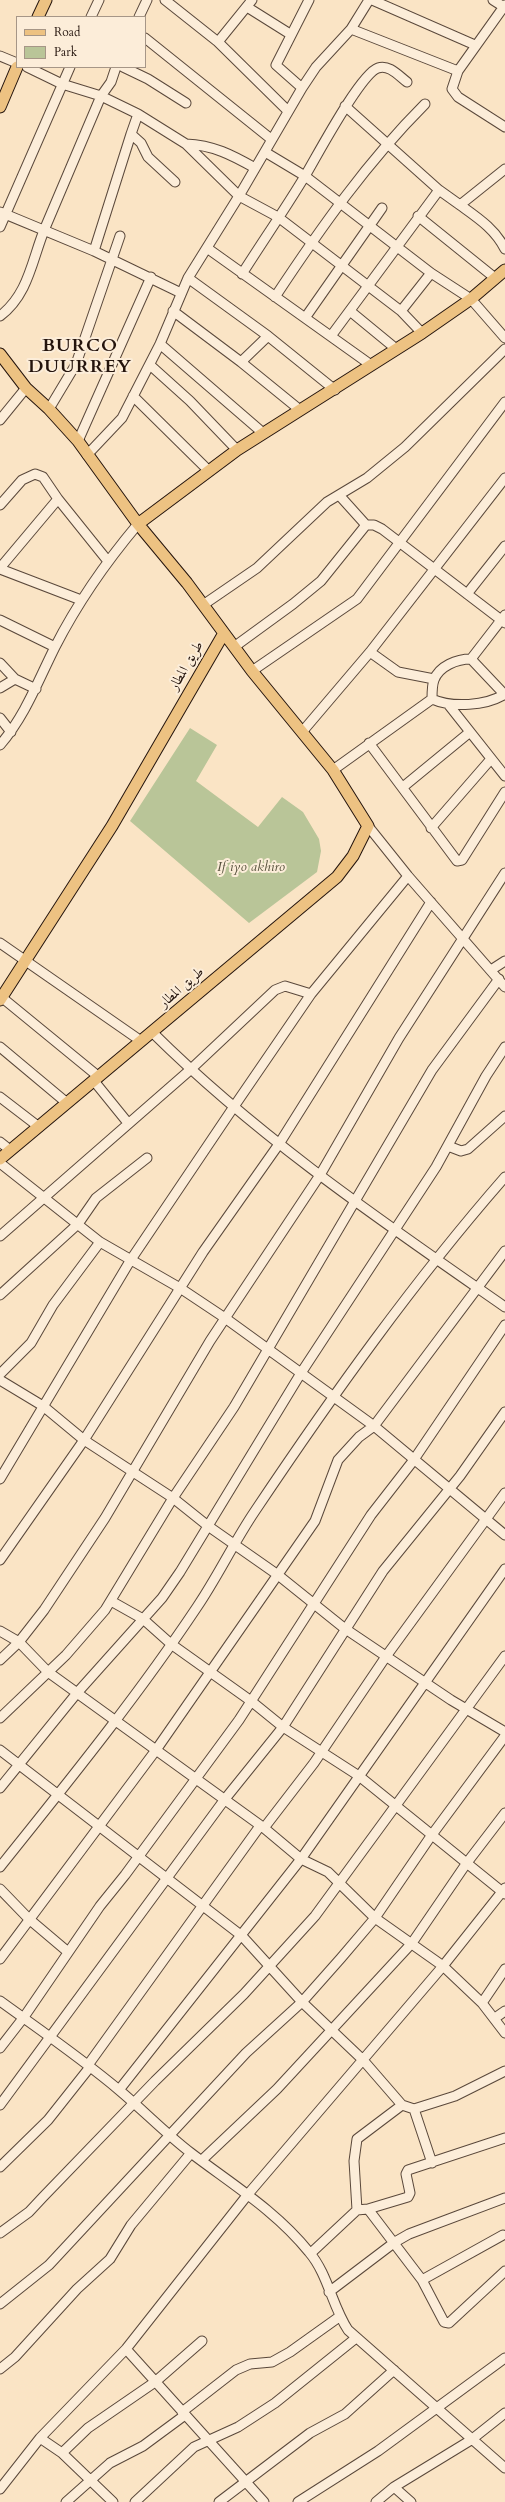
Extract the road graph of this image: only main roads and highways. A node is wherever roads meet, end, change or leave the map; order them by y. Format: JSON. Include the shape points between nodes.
{"nodes":[{"id":1,"x":46,"y":0,"type":"edge"},
{"id":2,"x":38,"y":16,"type":"edge"},
{"id":3,"x":17,"y":68,"type":"edge"},
{"id":4,"x":0,"y":107,"type":"edge"},
{"id":5,"x":505,"y":270,"type":"edge"},
{"id":6,"x":0,"y":354,"type":"edge"},
{"id":7,"x":138,"y":524,"type":"junction"},
{"id":8,"x":224,"y":633,"type":"junction"},
{"id":9,"x":1,"y":998,"type":"edge"},
{"id":10,"x":0,"y":1159,"type":"edge"}],
"edges":[{"from":1,"to":2,"type":"main road"},
{"from":3,"to":4,"type":"main road"},
{"from":5,"to":7,"type":"main road","via":[[422,333],[237,450]]},
{"from":6,"to":7,"type":"main road","via":[[26,388],[78,441]]},
{"from":7,"to":8,"type":"main road"},
{"from":8,"to":9,"type":"main road","name":"طريق المطار","via":[[112,826]]},
{"from":8,"to":10,"type":"main road","name":"طريق المطار","via":[[333,770],[368,826],[353,856],[338,877]]}]}
